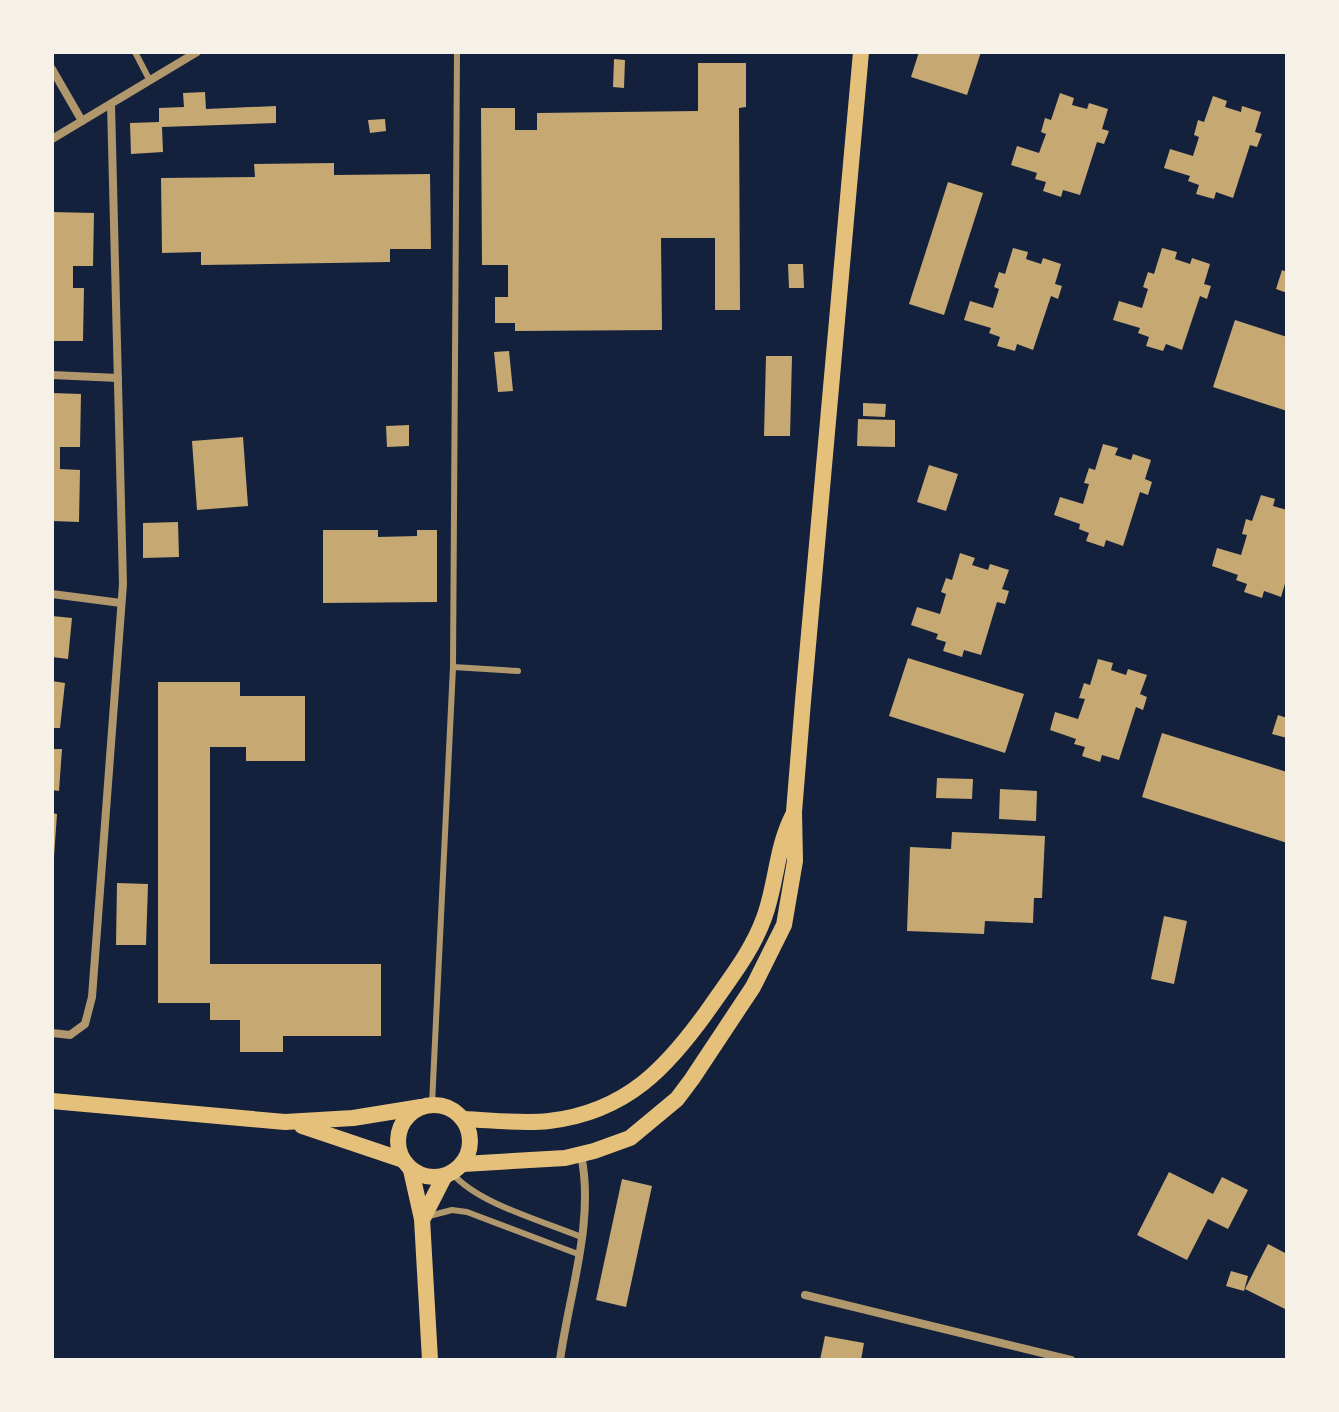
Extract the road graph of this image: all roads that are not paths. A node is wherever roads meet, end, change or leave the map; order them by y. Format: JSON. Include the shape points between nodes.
{"nodes":[{"id":1,"x":135,"y":52,"type":"edge"},
{"id":2,"x":197,"y":52,"type":"edge"},
{"id":3,"x":457,"y":52,"type":"edge"},
{"id":4,"x":861,"y":52,"type":"edge"},
{"id":5,"x":52,"y":69,"type":"edge"},
{"id":6,"x":149,"y":79,"type":"junction"},
{"id":7,"x":111,"y":104,"type":"junction"},
{"id":8,"x":82,"y":121,"type":"junction"},
{"id":9,"x":52,"y":139,"type":"edge"},
{"id":10,"x":52,"y":375,"type":"edge"},
{"id":11,"x":118,"y":378,"type":"junction"},
{"id":12,"x":52,"y":594,"type":"edge"},
{"id":13,"x":121,"y":603,"type":"junction"},
{"id":14,"x":453,"y":667,"type":"junction"},
{"id":15,"x":518,"y":671,"type":"dead end"},
{"id":16,"x":794,"y":812,"type":"junction"},
{"id":17,"x":52,"y":1033,"type":"edge"},
{"id":18,"x":52,"y":1101,"type":"edge"},
{"id":19,"x":427,"y":1106,"type":"junction"},
{"id":20,"x":464,"y":1119,"type":"junction"},
{"id":21,"x":285,"y":1122,"type":"junction"},
{"id":22,"x":581,"y":1155,"type":"junction"},
{"id":23,"x":407,"y":1165,"type":"junction"},
{"id":24,"x":453,"y":1171,"type":"junction"},
{"id":25,"x":422,"y":1219,"type":"junction"},
{"id":26,"x":581,"y":1237,"type":"junction"},
{"id":27,"x":578,"y":1254,"type":"junction"},
{"id":28,"x":805,"y":1295,"type":"dead end"},
{"id":29,"x":430,"y":1360,"type":"edge"},
{"id":30,"x":560,"y":1360,"type":"edge"},
{"id":31,"x":1071,"y":1360,"type":"edge"}],
"edges":[{"from":1,"to":6,"type":"lane"},
{"from":2,"to":6,"type":"street"},
{"from":3,"to":14,"type":"lane"},
{"from":4,"to":16,"type":"main road"},
{"from":5,"to":8,"type":"street"},
{"from":6,"to":7,"type":"street"},
{"from":7,"to":8,"type":"street"},
{"from":7,"to":11,"type":"street"},
{"from":8,"to":9,"type":"street"},
{"from":10,"to":11,"type":"street"},
{"from":11,"to":13,"type":"street"},
{"from":12,"to":13,"type":"street"},
{"from":13,"to":17,"type":"street","via":[[92,997],[85,1024],[70,1035]]},
{"from":14,"to":15,"type":"lane"},
{"from":14,"to":19,"type":"lane"},
{"from":16,"to":20,"type":"main road","via":[[749,952],[664,1066],[608,1106],[576,1116],[546,1121]]},
{"from":16,"to":22,"type":"main road","via":[[795,861],[784,925],[753,987],[677,1099],[630,1138]]},
{"from":18,"to":21,"type":"main road"},
{"from":19,"to":20,"type":"main road","via":[[444,1106]]},
{"from":19,"to":21,"type":"main road"},
{"from":19,"to":23,"type":"main road","via":[[402,1123],[398,1148]]},
{"from":20,"to":24,"type":"main road","via":[[469,1154]]},
{"from":21,"to":23,"type":"main road"},
{"from":22,"to":24,"type":"main road"},
{"from":22,"to":26,"type":"street","via":[[586,1196]]},
{"from":23,"to":24,"type":"main road","via":[[421,1175]]},
{"from":23,"to":25,"type":"main road"},
{"from":24,"to":25,"type":"main road"},
{"from":24,"to":26,"type":"lane","via":[[461,1184],[481,1197]]},
{"from":25,"to":27,"type":"lane","via":[[452,1210],[467,1212]]},
{"from":25,"to":29,"type":"main road"},
{"from":26,"to":27,"type":"street"},
{"from":27,"to":30,"type":"street"},
{"from":28,"to":31,"type":"street"}]}
